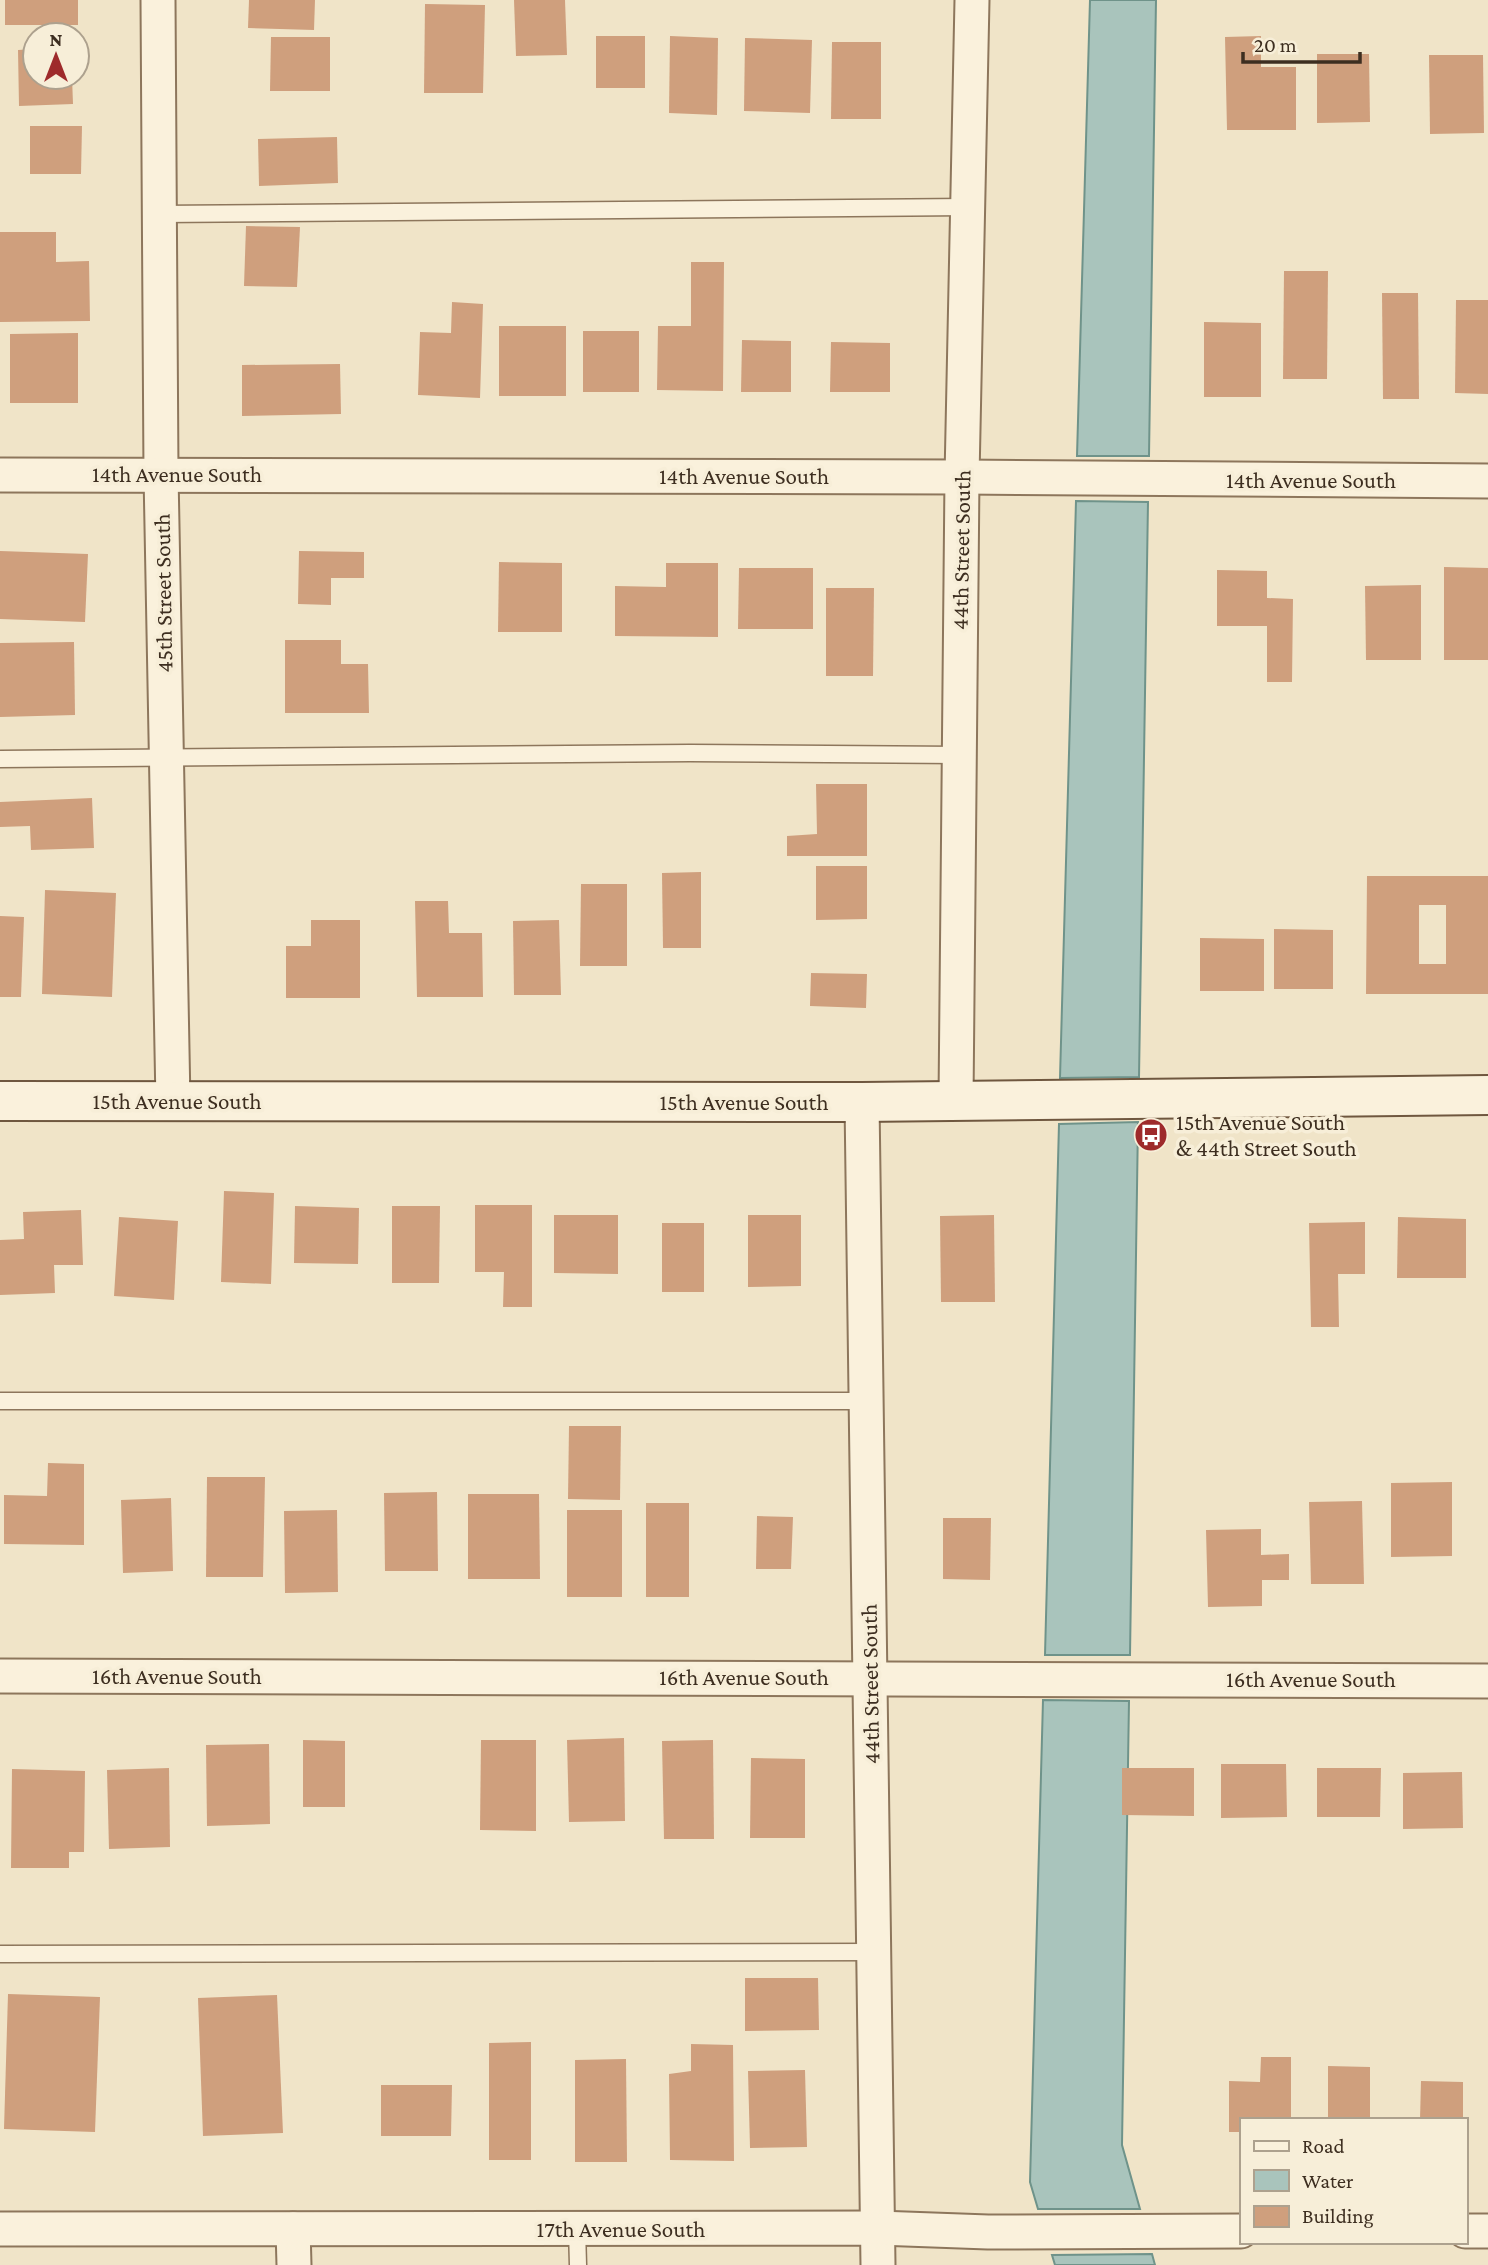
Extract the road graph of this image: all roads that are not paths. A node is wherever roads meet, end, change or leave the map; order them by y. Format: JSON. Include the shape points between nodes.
{"nodes":[{"id":1,"x":158,"y":0,"type":"edge"},
{"id":2,"x":972,"y":0,"type":"edge"},
{"id":3,"x":968,"y":207,"type":"junction"},
{"id":4,"x":159,"y":214,"type":"junction"},
{"id":5,"x":161,"y":474,"type":"junction"},
{"id":6,"x":0,"y":475,"type":"edge"},
{"id":7,"x":962,"y":477,"type":"junction"},
{"id":8,"x":1488,"y":481,"type":"edge"},
{"id":9,"x":959,"y":755,"type":"junction"},
{"id":10,"x":166,"y":757,"type":"junction"},
{"id":11,"x":0,"y":759,"type":"edge"},
{"id":12,"x":1488,"y":1094,"type":"edge"},
{"id":13,"x":956,"y":1100,"type":"junction"},
{"id":14,"x":0,"y":1101,"type":"edge"},
{"id":15,"x":173,"y":1102,"type":"junction"},
{"id":16,"x":862,"y":1102,"type":"junction"},
{"id":17,"x":0,"y":1401,"type":"edge"},
{"id":18,"x":866,"y":1401,"type":"junction"},
{"id":19,"x":0,"y":1676,"type":"edge"},
{"id":20,"x":870,"y":1677,"type":"junction"},
{"id":21,"x":1488,"y":1681,"type":"edge"},
{"id":22,"x":874,"y":1952,"type":"junction"},
{"id":23,"x":0,"y":1954,"type":"edge"},
{"id":24,"x":878,"y":2228,"type":"junction"},
{"id":25,"x":0,"y":2229,"type":"edge"},
{"id":26,"x":577,"y":2229,"type":"junction"},
{"id":27,"x":293,"y":2230,"type":"junction"},
{"id":28,"x":1240,"y":2231,"type":"edge"},
{"id":29,"x":1467,"y":2231,"type":"edge"},
{"id":30,"x":1488,"y":2231,"type":"edge"},
{"id":31,"x":294,"y":2265,"type":"edge"},
{"id":32,"x":578,"y":2265,"type":"edge"},
{"id":33,"x":878,"y":2265,"type":"edge"}],
"edges":[{"from":1,"to":4,"type":"street","name":"45th Street South"},
{"from":2,"to":3,"type":"street","name":"44th Street South"},
{"from":3,"to":4,"type":"lane"},
{"from":3,"to":7,"type":"street","name":"44th Street South"},
{"from":4,"to":5,"type":"street","name":"45th Street South"},
{"from":5,"to":6,"type":"street","name":"14th Avenue South"},
{"from":5,"to":7,"type":"street","name":"14th Avenue South"},
{"from":5,"to":10,"type":"street","name":"45th Street South"},
{"from":7,"to":8,"type":"street","name":"14th Avenue South"},
{"from":7,"to":9,"type":"street","name":"44th Street South"},
{"from":9,"to":10,"type":"lane"},
{"from":9,"to":13,"type":"street","name":"44th Street South"},
{"from":10,"to":11,"type":"lane"},
{"from":10,"to":15,"type":"street","name":"45th Street South"},
{"from":12,"to":13,"type":"street","name":"15th Avenue South"},
{"from":13,"to":16,"type":"street","name":"15th Avenue South"},
{"from":14,"to":15,"type":"street","name":"15th Avenue South"},
{"from":15,"to":16,"type":"street","name":"15th Avenue South"},
{"from":16,"to":18,"type":"street","name":"44th Street South"},
{"from":17,"to":18,"type":"lane"},
{"from":18,"to":20,"type":"street","name":"44th Street South"},
{"from":19,"to":20,"type":"street","name":"16th Avenue South"},
{"from":20,"to":21,"type":"street","name":"16th Avenue South"},
{"from":20,"to":22,"type":"street","name":"44th Street South"},
{"from":22,"to":23,"type":"lane"},
{"from":22,"to":24,"type":"street","name":"44th Street South"},
{"from":24,"to":26,"type":"street","name":"17th Avenue South"},
{"from":24,"to":28,"type":"street","name":"17th Avenue South"},
{"from":24,"to":33,"type":"street","name":"44th Street South"},
{"from":25,"to":27,"type":"street","name":"17th Avenue South"},
{"from":26,"to":27,"type":"street","name":"17th Avenue South"},
{"from":26,"to":32,"type":"lane"},
{"from":27,"to":31,"type":"street"},
{"from":29,"to":30,"type":"street"}]}
